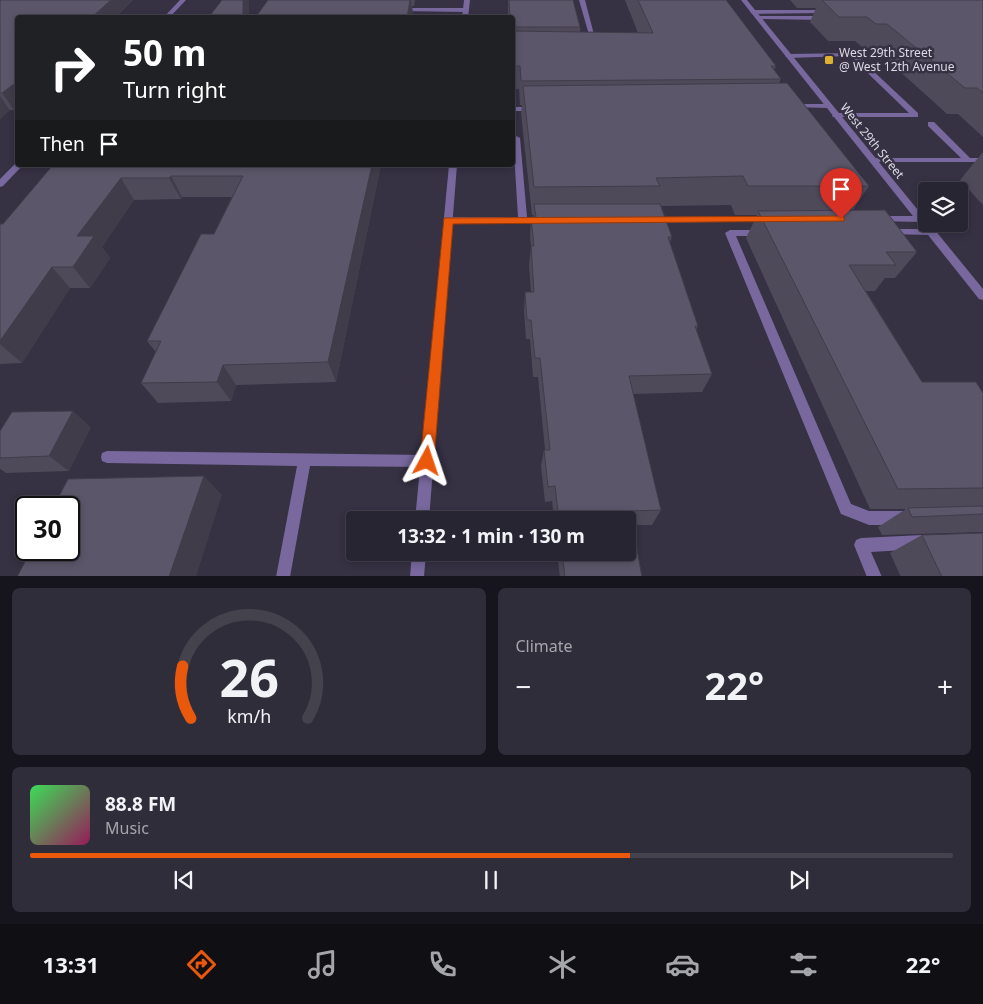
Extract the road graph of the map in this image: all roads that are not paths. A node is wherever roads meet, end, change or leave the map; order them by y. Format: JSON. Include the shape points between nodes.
{"nodes":[{"id":1,"x":183,"y":0,"type":"edge"},
{"id":2,"x":467,"y":0,"type":"edge"},
{"id":3,"x":582,"y":0,"type":"edge"},
{"id":4,"x":744,"y":0,"type":"edge"},
{"id":5,"x":388,"y":10,"type":"edge"},
{"id":6,"x":466,"y":10,"type":"junction"},
{"id":7,"x":822,"y":12,"type":"edge"},
{"id":8,"x":168,"y":15,"type":"edge"},
{"id":9,"x":465,"y":15,"type":"edge"},
{"id":10,"x":755,"y":15,"type":"junction"},
{"id":11,"x":836,"y":18,"type":"edge"},
{"id":12,"x":587,"y":51,"type":"edge"},
{"id":13,"x":788,"y":56,"type":"junction"},
{"id":14,"x":779,"y":106,"type":"edge"},
{"id":15,"x":829,"y":106,"type":"junction"},
{"id":16,"x":515,"y":109,"type":"edge"},
{"id":17,"x":542,"y":109,"type":"edge"},
{"id":18,"x":836,"y":115,"type":"junction"},
{"id":19,"x":931,"y":124,"type":"dead end"},
{"id":20,"x":516,"y":138,"type":"dead end"},
{"id":21,"x":872,"y":160,"type":"junction"},
{"id":22,"x":968,"y":160,"type":"junction"},
{"id":23,"x":983,"y":160,"type":"edge"},
{"id":24,"x":17,"y":167,"type":"edge"},
{"id":25,"x":453,"y":167,"type":"edge"},
{"id":26,"x":0,"y":184,"type":"edge"},
{"id":27,"x":918,"y":217,"type":"edge"},
{"id":28,"x":781,"y":219,"type":"edge"},
{"id":29,"x":871,"y":219,"type":"edge"},
{"id":30,"x":918,"y":219,"type":"edge"},
{"id":31,"x":448,"y":220,"type":"junction"},
{"id":32,"x":523,"y":220,"type":"junction"},
{"id":33,"x":553,"y":220,"type":"edge"},
{"id":34,"x":642,"y":220,"type":"edge"},
{"id":35,"x":874,"y":232,"type":"edge"},
{"id":36,"x":918,"y":232,"type":"edge"},
{"id":37,"x":931,"y":232,"type":"edge"},
{"id":38,"x":768,"y":233,"type":"edge"},
{"id":39,"x":983,"y":296,"type":"edge"},
{"id":40,"x":107,"y":457,"type":"dead end"},
{"id":41,"x":305,"y":460,"type":"junction"},
{"id":42,"x":427,"y":461,"type":"junction"},
{"id":43,"x":423,"y":511,"type":"edge"},
{"id":44,"x":916,"y":518,"type":"edge"},
{"id":45,"x":936,"y":542,"type":"edge"},
{"id":46,"x":418,"y":561,"type":"edge"},
{"id":47,"x":283,"y":576,"type":"edge"},
{"id":48,"x":417,"y":576,"type":"edge"},
{"id":49,"x":875,"y":576,"type":"edge"}],
"edges":[{"from":1,"to":8,"type":"street"},
{"from":2,"to":6,"type":"street"},
{"from":3,"to":12,"type":"street","via":[[597,51]]},
{"from":4,"to":10,"type":"street","name":"West 29th Street"},
{"from":5,"to":6,"type":"street"},
{"from":6,"to":9,"type":"street"},
{"from":7,"to":10,"type":"street"},
{"from":10,"to":11,"type":"street"},
{"from":10,"to":13,"type":"street","name":"West 29th Street"},
{"from":13,"to":15,"type":"street","name":"West 29th Street"},
{"from":13,"to":18,"type":"street","via":[[852,54],[915,115]]},
{"from":14,"to":15,"type":"street"},
{"from":15,"to":18,"type":"street","name":"West 29th Street"},
{"from":16,"to":17,"type":"street"},
{"from":18,"to":21,"type":"street","name":"West 29th Street"},
{"from":19,"to":22,"type":"street"},
{"from":20,"to":32,"type":"street"},
{"from":21,"to":22,"type":"street"},
{"from":21,"to":27,"type":"street","name":"West 29th Street"},
{"from":22,"to":23,"type":"street"},
{"from":24,"to":26,"type":"street"},
{"from":25,"to":31,"type":"street"},
{"from":28,"to":34,"type":"street"},
{"from":29,"to":30,"type":"street"},
{"from":31,"to":32,"type":"street"},
{"from":31,"to":42,"type":"street"},
{"from":32,"to":33,"type":"street"},
{"from":35,"to":36,"type":"street"},
{"from":37,"to":39,"type":"street","name":"West 29th Street"},
{"from":38,"to":44,"type":"street","via":[[730,233],[846,509],[869,518]]},
{"from":40,"to":41,"type":"street"},
{"from":41,"to":42,"type":"street"},
{"from":41,"to":47,"type":"street"},
{"from":42,"to":43,"type":"street"},
{"from":45,"to":49,"type":"street","via":[[861,544]]},
{"from":46,"to":48,"type":"street"}]}
